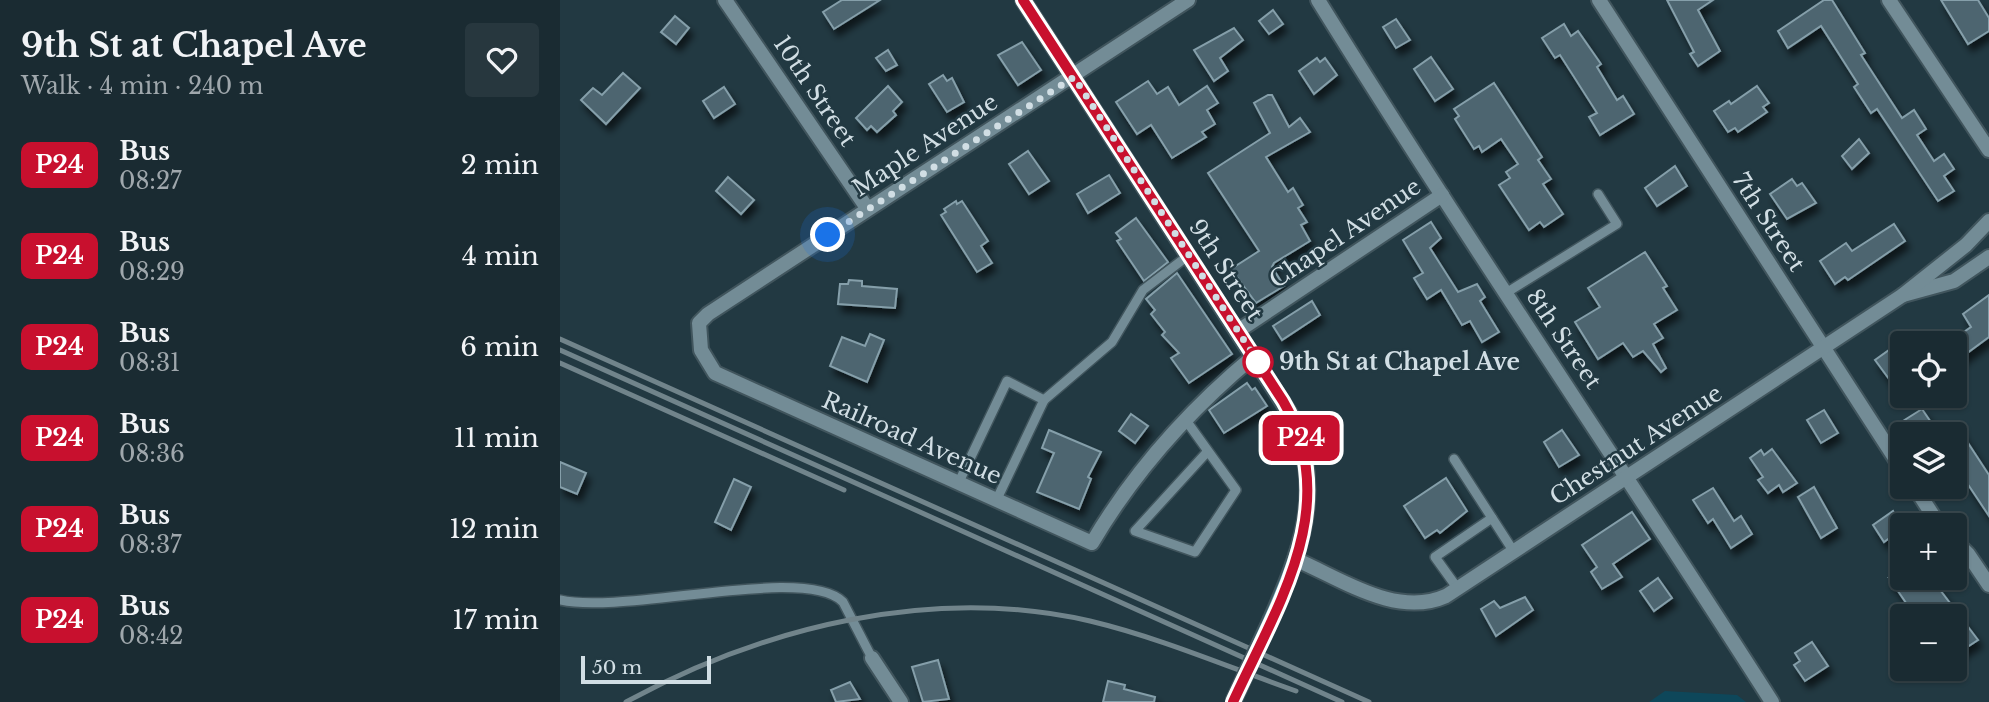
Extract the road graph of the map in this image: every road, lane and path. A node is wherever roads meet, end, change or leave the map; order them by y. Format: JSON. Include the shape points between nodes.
{"nodes":[{"id":1,"x":725,"y":0,"type":"edge"},
{"id":2,"x":1023,"y":0,"type":"edge"},
{"id":3,"x":1188,"y":0,"type":"edge"},
{"id":4,"x":1318,"y":0,"type":"edge"},
{"id":5,"x":1599,"y":0,"type":"edge"},
{"id":6,"x":1889,"y":0,"type":"edge"},
{"id":7,"x":1074,"y":77,"type":"junction"},
{"id":8,"x":1989,"y":150,"type":"edge"},
{"id":9,"x":1598,"y":194,"type":"dead end"},
{"id":10,"x":1442,"y":195,"type":"junction"},
{"id":11,"x":867,"y":208,"type":"junction"},
{"id":12,"x":1989,"y":221,"type":"edge"},
{"id":13,"x":1189,"y":255,"type":"junction"},
{"id":14,"x":1989,"y":257,"type":"edge"},
{"id":15,"x":1506,"y":293,"type":"junction"},
{"id":16,"x":1903,"y":295,"type":"junction"},
{"id":17,"x":1238,"y":331,"type":"junction"},
{"id":18,"x":1823,"y":348,"type":"junction"},
{"id":19,"x":1254,"y":356,"type":"junction"},
{"id":20,"x":715,"y":373,"type":"joint"},
{"id":21,"x":1044,"y":400,"type":"junction"},
{"id":22,"x":1185,"y":419,"type":"junction"},
{"id":23,"x":1208,"y":451,"type":"junction"},
{"id":24,"x":1890,"y":451,"type":"edge"},
{"id":25,"x":1454,"y":459,"type":"dead end"},
{"id":26,"x":1629,"y":478,"type":"junction"},
{"id":27,"x":958,"y":484,"type":"junction"},
{"id":28,"x":996,"y":501,"type":"junction"},
{"id":29,"x":1492,"y":518,"type":"junction"},
{"id":30,"x":1514,"y":552,"type":"junction"},
{"id":31,"x":1967,"y":553,"type":"edge"},
{"id":32,"x":1297,"y":560,"type":"junction"},
{"id":33,"x":1989,"y":585,"type":"edge"},
{"id":34,"x":1458,"y":589,"type":"junction"},
{"id":35,"x":560,"y":600,"type":"edge"},
{"id":36,"x":872,"y":658,"type":"joint"},
{"id":37,"x":901,"y":702,"type":"edge"},
{"id":38,"x":1233,"y":702,"type":"edge"},
{"id":39,"x":1772,"y":702,"type":"edge"}],
"edges":[{"from":1,"to":11,"type":"street","name":"10th Street"},
{"from":2,"to":7,"type":"main road","name":"9th Street"},
{"from":3,"to":7,"type":"street","name":"Maple Avenue"},
{"from":4,"to":10,"type":"street","name":"8th Street"},
{"from":5,"to":18,"type":"street","name":"7th Street"},
{"from":6,"to":8,"type":"street"},
{"from":7,"to":11,"type":"street","name":"Maple Avenue"},
{"from":7,"to":13,"type":"main road","name":"9th Street"},
{"from":9,"to":15,"type":"lane","via":[[1617,224]]},
{"from":10,"to":15,"type":"street","name":"8th Street"},
{"from":10,"to":17,"type":"street","name":"Chapel Avenue"},
{"from":11,"to":20,"type":"street","name":"Maple Avenue","via":[[699,323],[701,350]]},
{"from":12,"to":16,"type":"street"},
{"from":13,"to":17,"type":"main road","name":"9th Street"},
{"from":13,"to":21,"type":"lane","via":[[1143,290],[1112,342]]},
{"from":14,"to":16,"type":"street","name":"Chestnut Avenue","via":[[1954,281]]},
{"from":15,"to":26,"type":"street","name":"8th Street"},
{"from":16,"to":18,"type":"street","name":"Chestnut Avenue"},
{"from":17,"to":19,"type":"main road","name":"9th Street"},
{"from":18,"to":24,"type":"street","name":"7th Street"},
{"from":18,"to":26,"type":"street","name":"Chestnut Avenue"},
{"from":19,"to":22,"type":"street"},
{"from":19,"to":32,"type":"main road","name":"9th Street","via":[[1294,420],[1306,458],[1307,518]]},
{"from":20,"to":27,"type":"street","name":"Railroad Avenue"},
{"from":21,"to":27,"type":"lane","via":[[1007,382]]},
{"from":21,"to":28,"type":"lane"},
{"from":22,"to":23,"type":"lane"},
{"from":22,"to":28,"type":"street","name":"Railroad Avenue","via":[[1136,476],[1091,543]]},
{"from":23,"to":23,"type":"lane","via":[[1236,490],[1195,552],[1135,531]]},
{"from":25,"to":29,"type":"lane"},
{"from":26,"to":30,"type":"street","name":"Chestnut Avenue"},
{"from":26,"to":39,"type":"street","name":"8th Street"},
{"from":27,"to":28,"type":"street","name":"Railroad Avenue"},
{"from":29,"to":30,"type":"lane"},
{"from":29,"to":34,"type":"lane","via":[[1436,557]]},
{"from":30,"to":34,"type":"street","name":"Chestnut Avenue"},
{"from":31,"to":33,"type":"street"},
{"from":32,"to":34,"type":"street","name":"Chestnut Avenue","via":[[1400,603],[1424,604]]},
{"from":32,"to":38,"type":"main road","name":"9th Street","bridge":true},
{"from":35,"to":36,"type":"lane","via":[[624,604],[758,588],[814,590],[836,595],[843,602]]},
{"from":36,"to":37,"type":"street"}]}
